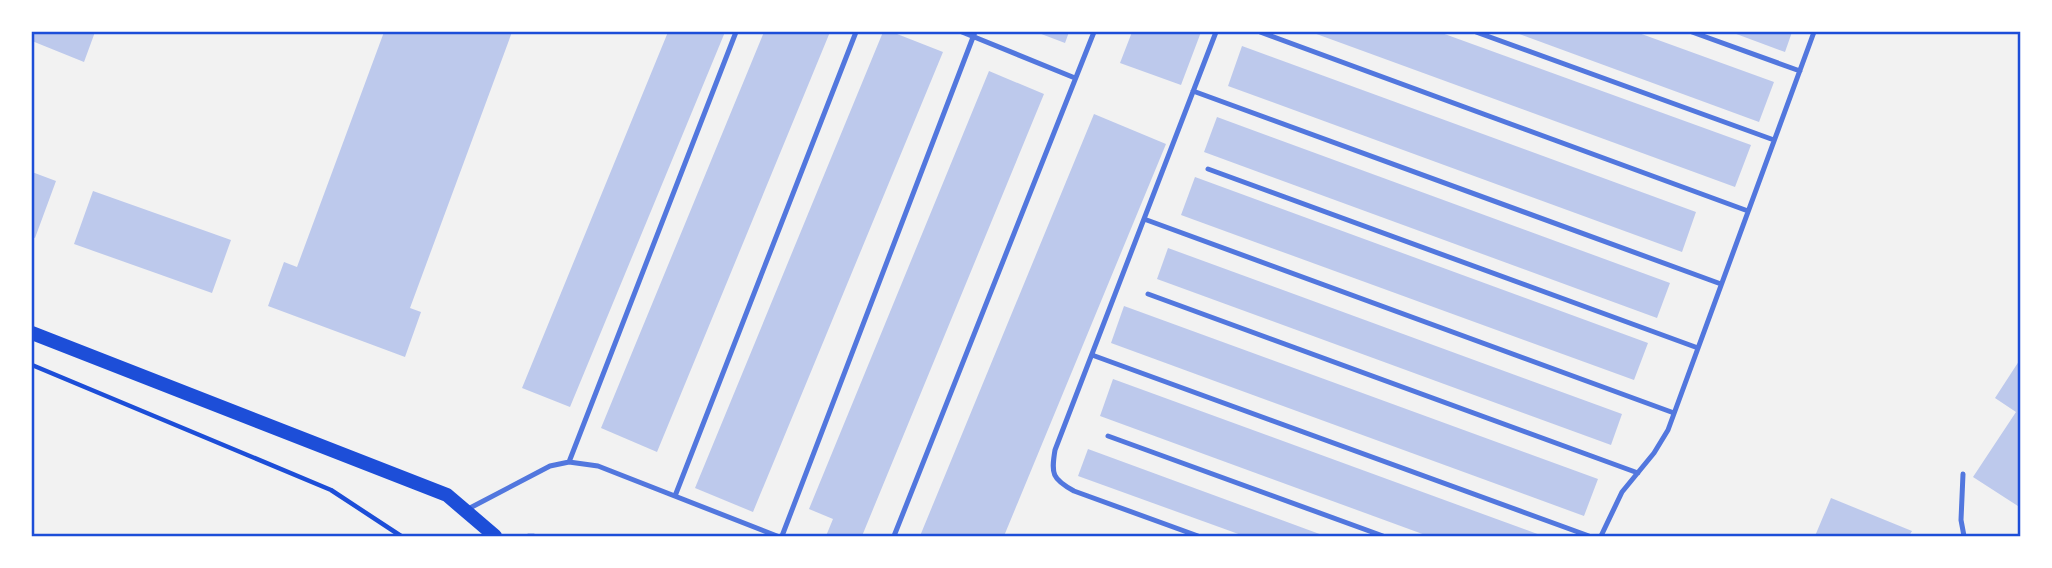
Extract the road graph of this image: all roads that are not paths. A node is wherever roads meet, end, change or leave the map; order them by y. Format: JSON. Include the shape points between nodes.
{"nodes":[{"id":1,"x":736,"y":32,"type":"edge"},
{"id":2,"x":856,"y":32,"type":"edge"},
{"id":3,"x":962,"y":32,"type":"edge"},
{"id":4,"x":1094,"y":32,"type":"edge"},
{"id":5,"x":1216,"y":32,"type":"edge"},
{"id":6,"x":1260,"y":32,"type":"edge"},
{"id":7,"x":1476,"y":32,"type":"edge"},
{"id":8,"x":1692,"y":32,"type":"edge"},
{"id":9,"x":1814,"y":32,"type":"edge"},
{"id":10,"x":974,"y":34,"type":"edge"},
{"id":11,"x":1800,"y":71,"type":"junction"},
{"id":12,"x":1075,"y":78,"type":"junction"},
{"id":13,"x":1193,"y":90,"type":"junction"},
{"id":14,"x":1774,"y":141,"type":"junction"},
{"id":15,"x":1208,"y":169,"type":"dead end"},
{"id":16,"x":1748,"y":211,"type":"junction"},
{"id":17,"x":1144,"y":219,"type":"junction"},
{"id":18,"x":1721,"y":284,"type":"junction"},
{"id":19,"x":1148,"y":293,"type":"dead end"},
{"id":20,"x":32,"y":333,"type":"edge"},
{"id":21,"x":1698,"y":348,"type":"junction"},
{"id":22,"x":1092,"y":355,"type":"junction"},
{"id":23,"x":1674,"y":413,"type":"junction"},
{"id":24,"x":1108,"y":436,"type":"dead end"},
{"id":25,"x":569,"y":462,"type":"junction"},
{"id":26,"x":1638,"y":473,"type":"junction"},
{"id":27,"x":1963,"y":474,"type":"dead end"},
{"id":28,"x":676,"y":496,"type":"junction"},
{"id":29,"x":465,"y":511,"type":"junction"},
{"id":30,"x":495,"y":537,"type":"edge"},
{"id":31,"x":779,"y":537,"type":"edge"},
{"id":32,"x":894,"y":537,"type":"edge"},
{"id":33,"x":1198,"y":537,"type":"edge"},
{"id":34,"x":1383,"y":537,"type":"edge"},
{"id":35,"x":1589,"y":537,"type":"edge"},
{"id":36,"x":1601,"y":537,"type":"edge"},
{"id":37,"x":1965,"y":537,"type":"edge"}],
"edges":[{"from":1,"to":25,"type":"lane"},
{"from":2,"to":28,"type":"lane"},
{"from":3,"to":10,"type":"lane"},
{"from":4,"to":12,"type":"lane"},
{"from":5,"to":13,"type":"lane"},
{"from":6,"to":16,"type":"lane"},
{"from":7,"to":14,"type":"lane"},
{"from":8,"to":11,"type":"lane"},
{"from":9,"to":11,"type":"lane"},
{"from":10,"to":12,"type":"lane"},
{"from":10,"to":31,"type":"lane"},
{"from":11,"to":14,"type":"lane"},
{"from":12,"to":32,"type":"lane"},
{"from":13,"to":17,"type":"lane"},
{"from":13,"to":18,"type":"lane"},
{"from":14,"to":16,"type":"lane"},
{"from":15,"to":21,"type":"lane"},
{"from":16,"to":18,"type":"lane"},
{"from":17,"to":22,"type":"lane"},
{"from":17,"to":23,"type":"lane"},
{"from":18,"to":21,"type":"lane"},
{"from":19,"to":26,"type":"lane"},
{"from":20,"to":29,"type":"main road","via":[[447,495]]},
{"from":21,"to":23,"type":"lane"},
{"from":22,"to":33,"type":"lane","via":[[1055,450],[1052,470],[1059,483]]},
{"from":22,"to":35,"type":"lane"},
{"from":23,"to":26,"type":"lane","via":[[1661,443]]},
{"from":24,"to":34,"type":"lane"},
{"from":25,"to":28,"type":"lane","via":[[598,466]]},
{"from":25,"to":29,"type":"lane","via":[[550,466]]},
{"from":26,"to":36,"type":"lane","via":[[1615,505]]},
{"from":27,"to":37,"type":"lane"},
{"from":28,"to":31,"type":"lane"},
{"from":29,"to":30,"type":"main road"}]}
